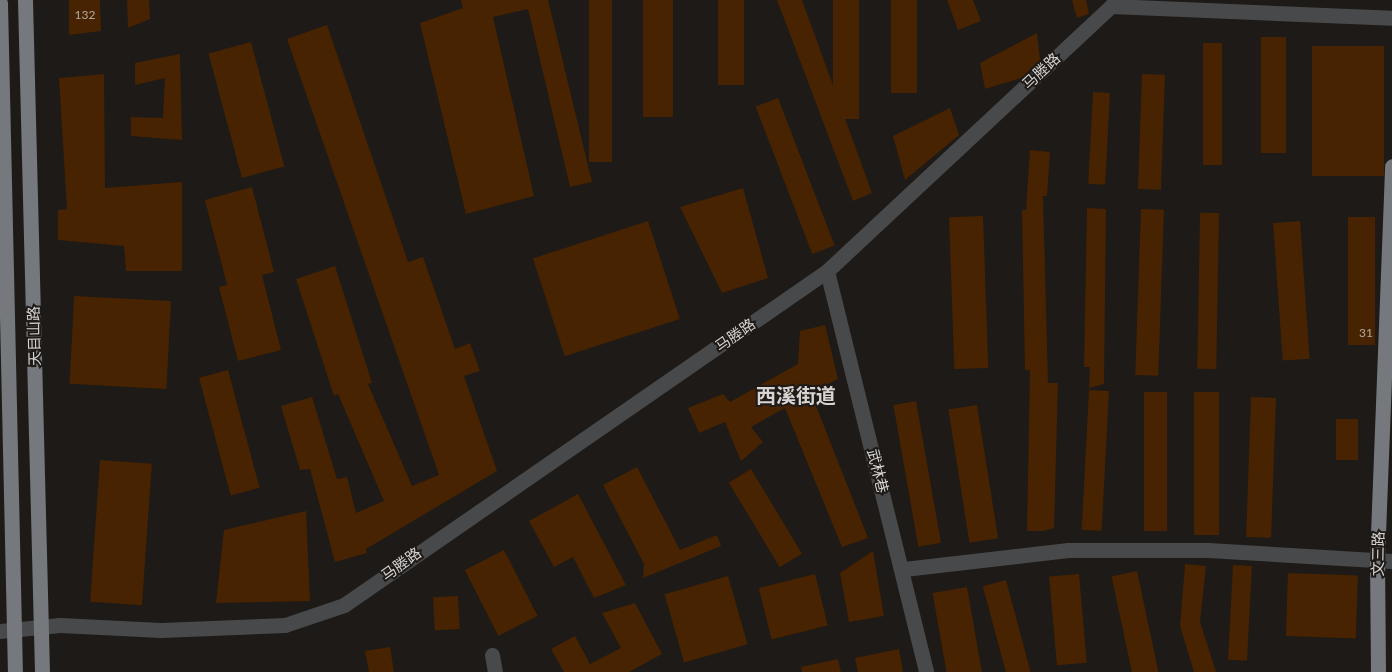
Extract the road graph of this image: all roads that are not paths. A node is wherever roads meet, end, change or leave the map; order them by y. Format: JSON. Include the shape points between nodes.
{"nodes":[{"id":1,"x":25,"y":0,"type":"edge"},
{"id":2,"x":0,"y":3,"type":"edge"},
{"id":3,"x":1392,"y":18,"type":"edge"},
{"id":4,"x":1392,"y":166,"type":"edge"},
{"id":5,"x":827,"y":272,"type":"junction"},
{"id":6,"x":1385,"y":560,"type":"edge"},
{"id":7,"x":904,"y":569,"type":"junction"},
{"id":8,"x":41,"y":626,"type":"junction"},
{"id":9,"x":7,"y":630,"type":"edge"},
{"id":10,"x":492,"y":655,"type":"dead end"},
{"id":11,"x":15,"y":672,"type":"edge"},
{"id":12,"x":42,"y":672,"type":"edge"},
{"id":13,"x":496,"y":672,"type":"edge"},
{"id":14,"x":926,"y":672,"type":"edge"},
{"id":15,"x":1378,"y":672,"type":"edge"}],
"edges":[{"from":1,"to":8,"type":"main road","name":"天目山路"},
{"from":2,"to":9,"type":"main road","name":"天目山路"},
{"from":3,"to":5,"type":"street","name":"马塍路","via":[[1111,6]]},
{"from":4,"to":6,"type":"main road","name":"文三路"},
{"from":5,"to":7,"type":"street","name":"武林巷"},
{"from":5,"to":8,"type":"street","name":"马塍路","via":[[344,605],[285,625],[162,630]]},
{"from":6,"to":7,"type":"street","via":[[1208,550],[1068,550]]},
{"from":6,"to":15,"type":"main road","name":"文三路"},
{"from":7,"to":14,"type":"street","name":"武林巷"},
{"from":8,"to":9,"type":"street","name":"马塍路"},
{"from":8,"to":12,"type":"main road","name":"天目山路"},
{"from":9,"to":11,"type":"main road","name":"天目山路"},
{"from":10,"to":13,"type":"street"}]}
